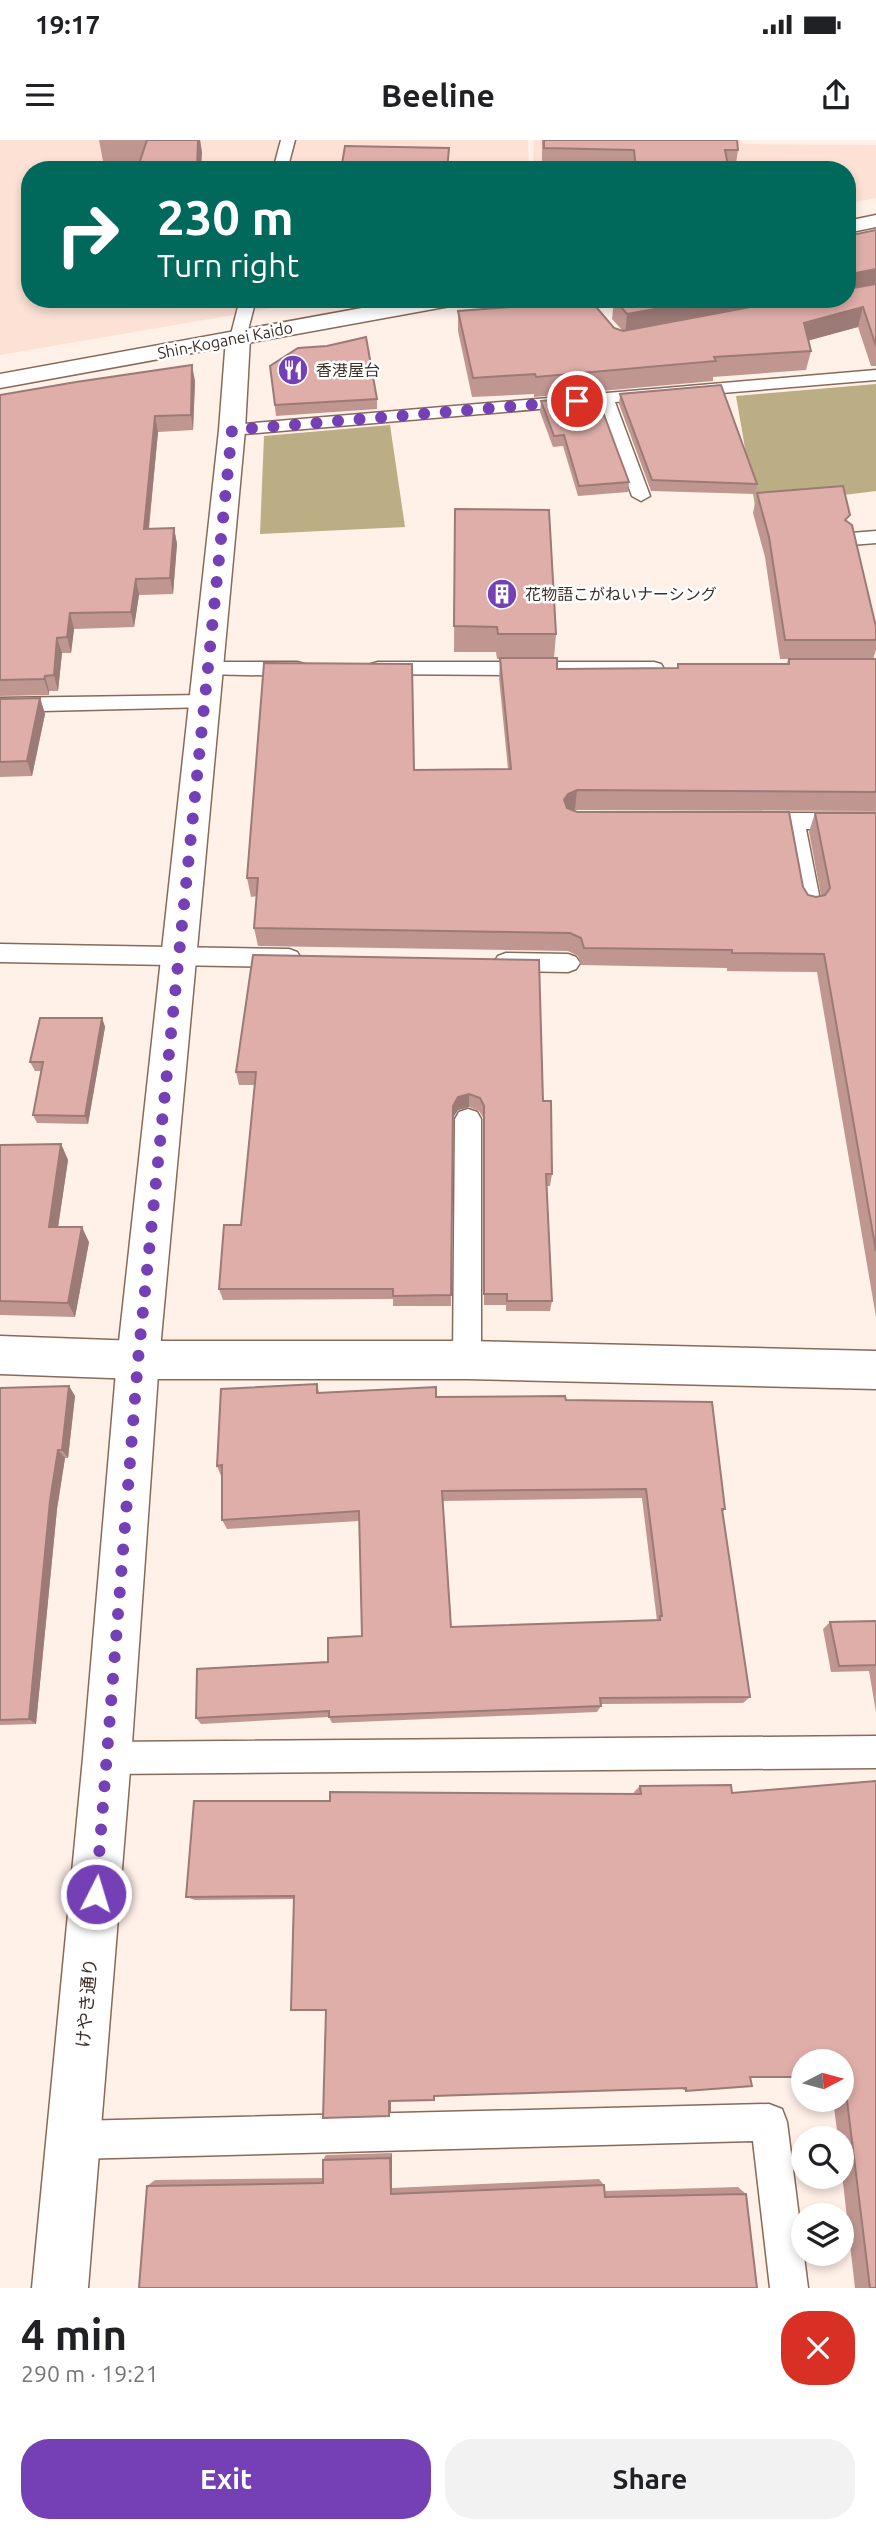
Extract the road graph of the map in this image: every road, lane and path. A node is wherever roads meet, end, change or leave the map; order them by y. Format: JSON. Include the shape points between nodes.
{"nodes":[{"id":1,"x":288,"y":140,"type":"edge"},
{"id":2,"x":282,"y":161,"type":"edge"},
{"id":3,"x":876,"y":221,"type":"edge"},
{"id":4,"x":856,"y":225,"type":"edge"},
{"id":5,"x":246,"y":308,"type":"edge"},
{"id":6,"x":401,"y":308,"type":"edge"},
{"id":7,"x":238,"y":338,"type":"junction"},
{"id":8,"x":876,"y":375,"type":"edge"},
{"id":9,"x":0,"y":381,"type":"edge"},
{"id":10,"x":605,"y":399,"type":"junction"},
{"id":11,"x":232,"y":430,"type":"junction"},
{"id":12,"x":641,"y":496,"type":"dead end"},
{"id":13,"x":876,"y":537,"type":"edge"},
{"id":14,"x":851,"y":539,"type":"edge"},
{"id":15,"x":311,"y":669,"type":"edge"},
{"id":16,"x":352,"y":669,"type":"edge"},
{"id":17,"x":669,"y":669,"type":"edge"},
{"id":18,"x":206,"y":686,"type":"junction"},
{"id":19,"x":0,"y":705,"type":"edge"},
{"id":20,"x":739,"y":821,"type":"edge"},
{"id":21,"x":794,"y":821,"type":"junction"},
{"id":22,"x":876,"y":821,"type":"edge"},
{"id":23,"x":810,"y":905,"type":"edge"},
{"id":24,"x":0,"y":953,"type":"edge"},
{"id":25,"x":179,"y":956,"type":"junction"},
{"id":26,"x":318,"y":959,"type":"edge"},
{"id":27,"x":485,"y":962,"type":"edge"},
{"id":28,"x":568,"y":963,"type":"dead end"},
{"id":29,"x":468,"y":1119,"type":"dead end"},
{"id":30,"x":0,"y":1355,"type":"edge"},
{"id":31,"x":138,"y":1360,"type":"junction"},
{"id":32,"x":467,"y":1360,"type":"junction"},
{"id":33,"x":876,"y":1370,"type":"edge"},
{"id":34,"x":876,"y":1752,"type":"edge"},
{"id":35,"x":107,"y":1758,"type":"junction"},
{"id":36,"x":75,"y":2140,"type":"junction"},
{"id":37,"x":60,"y":2288,"type":"edge"},
{"id":38,"x":789,"y":2288,"type":"edge"}],
"edges":[{"from":1,"to":2,"type":"lane"},
{"from":3,"to":4,"type":"street"},
{"from":5,"to":7,"type":"lane"},
{"from":6,"to":7,"type":"street","name":"Shin-Koganei Kaido"},
{"from":7,"to":9,"type":"street","name":"Shin-Koganei Kaido"},
{"from":7,"to":11,"type":"street","name":"けやき通り"},
{"from":8,"to":10,"type":"lane"},
{"from":10,"to":11,"type":"lane"},
{"from":10,"to":12,"type":"lane"},
{"from":11,"to":18,"type":"street","name":"けやき通り"},
{"from":13,"to":14,"type":"lane"},
{"from":15,"to":18,"type":"lane"},
{"from":16,"to":17,"type":"lane"},
{"from":18,"to":19,"type":"lane"},
{"from":18,"to":25,"type":"street","name":"けやき通り"},
{"from":20,"to":21,"type":"lane"},
{"from":21,"to":22,"type":"lane"},
{"from":21,"to":23,"type":"lane"},
{"from":24,"to":25,"type":"lane"},
{"from":25,"to":26,"type":"lane"},
{"from":25,"to":31,"type":"street","name":"けやき通り"},
{"from":27,"to":28,"type":"lane"},
{"from":29,"to":32,"type":"lane"},
{"from":30,"to":31,"type":"street"},
{"from":31,"to":32,"type":"street"},
{"from":31,"to":35,"type":"street","name":"けやき通り"},
{"from":32,"to":33,"type":"street"},
{"from":34,"to":35,"type":"lane"},
{"from":35,"to":36,"type":"street","name":"けやき通り"},
{"from":36,"to":37,"type":"street","name":"けやき通り"},
{"from":36,"to":38,"type":"lane","via":[[769,2122]]}]}
